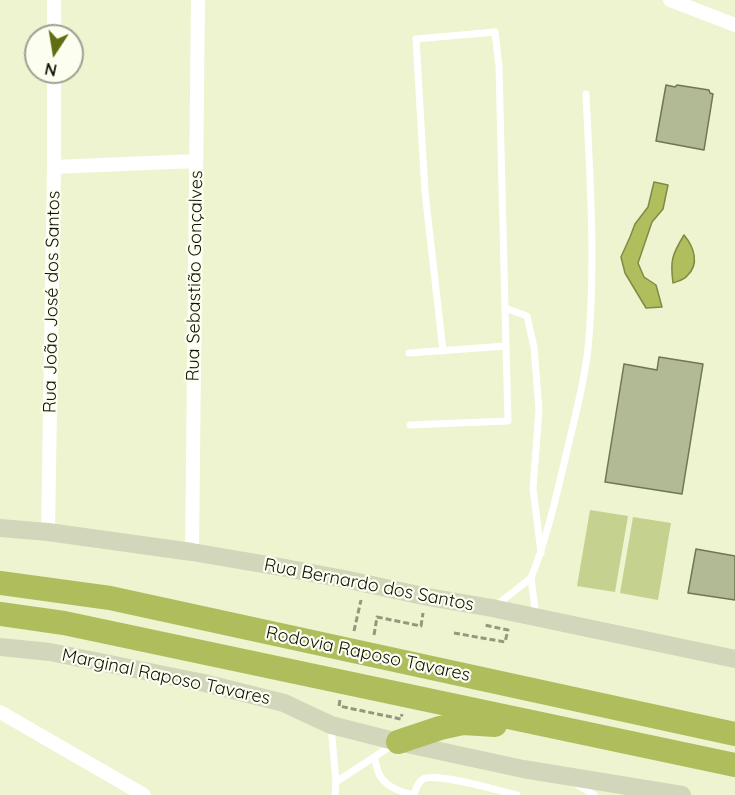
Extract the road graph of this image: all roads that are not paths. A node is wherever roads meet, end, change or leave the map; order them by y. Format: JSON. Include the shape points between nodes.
{"nodes":[{"id":1,"x":54,"y":0,"type":"edge"},
{"id":2,"x":198,"y":0,"type":"edge"},
{"id":3,"x":670,"y":0,"type":"edge"},
{"id":4,"x":54,"y":24,"type":"edge"},
{"id":5,"x":735,"y":25,"type":"edge"},
{"id":6,"x":54,"y":84,"type":"edge"},
{"id":7,"x":586,"y":94,"type":"dead end"},
{"id":8,"x":196,"y":161,"type":"junction"},
{"id":9,"x":54,"y":167,"type":"junction"},
{"id":10,"x":505,"y":308,"type":"junction"},
{"id":11,"x":506,"y":346,"type":"junction"},
{"id":12,"x":443,"y":351,"type":"junction"},
{"id":13,"x":409,"y":353,"type":"dead end"},
{"id":14,"x":410,"y":424,"type":"dead end"},
{"id":15,"x":0,"y":528,"type":"edge"},
{"id":16,"x":48,"y":532,"type":"junction"},
{"id":17,"x":192,"y":552,"type":"junction"},
{"id":18,"x":541,"y":554,"type":"junction"},
{"id":19,"x":531,"y":578,"type":"junction"},
{"id":20,"x":0,"y":583,"type":"edge"},
{"id":21,"x":492,"y":608,"type":"junction"},
{"id":22,"x":0,"y":614,"type":"edge"},
{"id":23,"x":536,"y":618,"type":"junction"},
{"id":24,"x":0,"y":647,"type":"edge"},
{"id":25,"x":735,"y":659,"type":"edge"},
{"id":26,"x":0,"y":712,"type":"edge"},
{"id":27,"x":331,"y":725,"type":"junction"},
{"id":28,"x":568,"y":729,"type":"junction"},
{"id":29,"x":735,"y":734,"type":"edge"},
{"id":30,"x":398,"y":742,"type":"junction"},
{"id":31,"x":374,"y":756,"type":"junction"},
{"id":32,"x":735,"y":765,"type":"edge"},
{"id":33,"x":560,"y":774,"type":"junction"},
{"id":34,"x":336,"y":783,"type":"junction"},
{"id":35,"x":144,"y":795,"type":"edge"},
{"id":36,"x":335,"y":795,"type":"edge"},
{"id":37,"x":414,"y":795,"type":"edge"},
{"id":38,"x":517,"y":795,"type":"edge"},
{"id":39,"x":594,"y":795,"type":"edge"},
{"id":40,"x":682,"y":795,"type":"edge"}],
"edges":[{"from":1,"to":4,"type":"street"},
{"from":2,"to":8,"type":"street","name":"Rua Sebastião Gonçalves"},
{"from":3,"to":5,"type":"street"},
{"from":6,"to":9,"type":"street","name":"Rua João José dos Santos"},
{"from":7,"to":18,"type":"lane","via":[[591,221],[588,350]]},
{"from":8,"to":9,"type":"street"},
{"from":8,"to":17,"type":"street","name":"Rua Sebastião Gonçalves"},
{"from":9,"to":16,"type":"street","name":"Rua João José dos Santos"},
{"from":10,"to":11,"type":"lane"},
{"from":10,"to":12,"type":"lane","via":[[495,32],[416,39],[425,192]]},
{"from":10,"to":18,"type":"lane","via":[[527,316],[534,347],[540,410],[533,488]]},
{"from":11,"to":12,"type":"lane"},
{"from":11,"to":14,"type":"lane","via":[[508,421]]},
{"from":12,"to":13,"type":"lane"},
{"from":15,"to":16,"type":"street","name":"Rua Bernardo dos Santos"},
{"from":16,"to":17,"type":"street","name":"Rua Bernardo dos Santos"},
{"from":17,"to":21,"type":"street","name":"Rua Bernardo dos Santos"},
{"from":18,"to":19,"type":"lane"},
{"from":19,"to":21,"type":"lane"},
{"from":19,"to":23,"type":"lane"},
{"from":20,"to":29,"type":"highway","name":"Rodovia Raposo Tavares","via":[[110,598]]},
{"from":21,"to":23,"type":"street","name":"Rua Bernardo dos Santos"},
{"from":22,"to":28,"type":"highway","name":"Rodovia Raposo Tavares","via":[[64,623]]},
{"from":23,"to":25,"type":"street","name":"Rua Bernardo dos Santos"},
{"from":24,"to":27,"type":"street","name":"Marginal Raposo Tavares","via":[[50,652],[204,682],[284,703]]},
{"from":26,"to":35,"type":"street"},
{"from":27,"to":30,"type":"street","name":"Marginal Raposo Tavares"},
{"from":27,"to":34,"type":"lane"},
{"from":28,"to":30,"type":"highway","via":[[464,723]]},
{"from":28,"to":32,"type":"highway","name":"Rodovia Raposo Tavares"},
{"from":30,"to":31,"type":"lane"},
{"from":30,"to":33,"type":"street","name":"Marginal Raposo Tavares"},
{"from":31,"to":34,"type":"lane"},
{"from":31,"to":37,"type":"lane","via":[[379,775],[399,791]]},
{"from":33,"to":39,"type":"lane"},
{"from":33,"to":40,"type":"street","name":"Marginal Raposo Tavares"},
{"from":34,"to":36,"type":"lane"},
{"from":37,"to":38,"type":"lane","via":[[418,783],[426,778]]}]}
